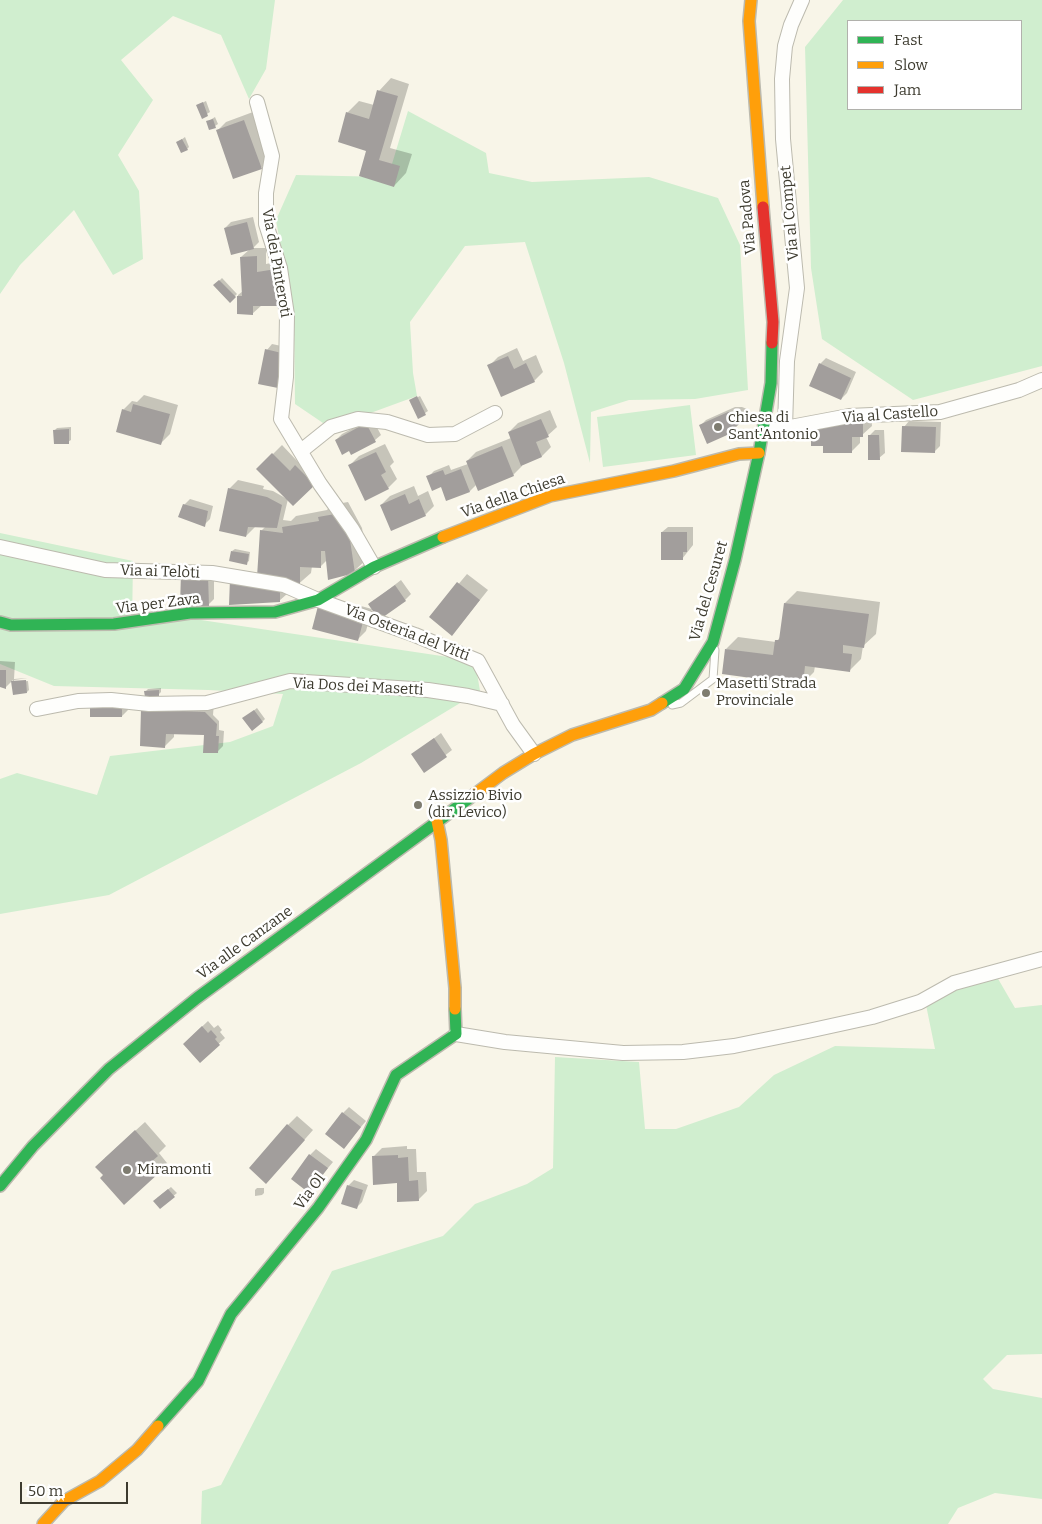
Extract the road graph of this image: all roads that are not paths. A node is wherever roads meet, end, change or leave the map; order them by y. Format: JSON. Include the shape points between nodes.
{"nodes":[{"id":1,"x":751,"y":0,"type":"edge"},
{"id":2,"x":802,"y":0,"type":"edge"},
{"id":3,"x":257,"y":102,"type":"dead end"},
{"id":4,"x":1042,"y":380,"type":"edge"},
{"id":5,"x":495,"y":413,"type":"dead end"},
{"id":6,"x":785,"y":428,"type":"junction"},
{"id":7,"x":764,"y":432,"type":"junction"},
{"id":8,"x":301,"y":450,"type":"junction"},
{"id":9,"x":759,"y":453,"type":"junction"},
{"id":10,"x":0,"y":547,"type":"edge"},
{"id":11,"x":374,"y":568,"type":"junction"},
{"id":12,"x":318,"y":600,"type":"junction"},
{"id":13,"x":0,"y":622,"type":"edge"},
{"id":14,"x":713,"y":642,"type":"junction"},
{"id":15,"x":502,"y":704,"type":"junction"},
{"id":16,"x":37,"y":709,"type":"dead end"},
{"id":17,"x":651,"y":710,"type":"junction"},
{"id":18,"x":534,"y":754,"type":"junction"},
{"id":19,"x":437,"y":821,"type":"junction"},
{"id":20,"x":1042,"y":959,"type":"edge"},
{"id":21,"x":456,"y":1034,"type":"junction"},
{"id":22,"x":0,"y":1186,"type":"edge"},
{"id":23,"x":43,"y":1524,"type":"edge"}],
"edges":[{"from":1,"to":7,"type":"street","name":"Via Padova","via":[[749,21],[773,322],[771,383]]},
{"from":2,"to":6,"type":"street","name":"Via al Compet","via":[[785,46],[782,79],[784,158],[797,288],[787,362]]},
{"from":3,"to":8,"type":"street","name":"Via dei Pinteroti","via":[[272,156],[266,193],[266,224],[280,268],[287,316],[286,377],[281,419]]},
{"from":4,"to":6,"type":"street","name":"Via al Castello","via":[[1019,390],[940,412],[849,416]]},
{"from":5,"to":8,"type":"street","via":[[455,434],[428,435],[387,422],[358,419],[331,427]]},
{"from":6,"to":7,"type":"street","name":"Via al Castello"},
{"from":7,"to":9,"type":"street","name":"Via Padova"},
{"from":8,"to":11,"type":"street","name":"Via dei Pinteroti"},
{"from":9,"to":11,"type":"street","name":"Via della Chiesa","via":[[738,454],[674,471],[550,496],[442,537]]},
{"from":9,"to":14,"type":"street","name":"Via del Cesuret"},
{"from":10,"to":12,"type":"street","name":"Via ai Telòti","via":[[105,570],[212,574],[284,585]]},
{"from":11,"to":12,"type":"street","name":"Via della Chiesa"},
{"from":12,"to":13,"type":"street","name":"Via per Zava","via":[[275,612],[190,613],[114,624]]},
{"from":12,"to":15,"type":"street","name":"Via Osteria del Vitti","via":[[478,661]]},
{"from":14,"to":17,"type":"street","name":"Via del Cesuret","via":[[684,689]]},
{"from":14,"to":17,"type":"lane","via":[[713,679],[681,703]]},
{"from":15,"to":16,"type":"street","name":"Via Dos dei Masetti","via":[[428,690],[290,682],[207,703],[78,701]]},
{"from":15,"to":18,"type":"street","name":"Via Osteria del Vitti"},
{"from":17,"to":18,"type":"street","name":"Via del Cesuret","via":[[572,735]]},
{"from":18,"to":19,"type":"street","name":"Via alle Canzane"},
{"from":19,"to":21,"type":"street"},
{"from":19,"to":22,"type":"street","name":"Via alle Canzane","via":[[197,998],[109,1069],[33,1146]]},
{"from":20,"to":21,"type":"street","via":[[954,983],[920,1002],[872,1017],[734,1046],[683,1052],[623,1053]]},
{"from":21,"to":23,"type":"street","name":"Via Ol","via":[[396,1075],[366,1140],[318,1208],[231,1314],[198,1381],[137,1450],[100,1481],[64,1501]]}]}
